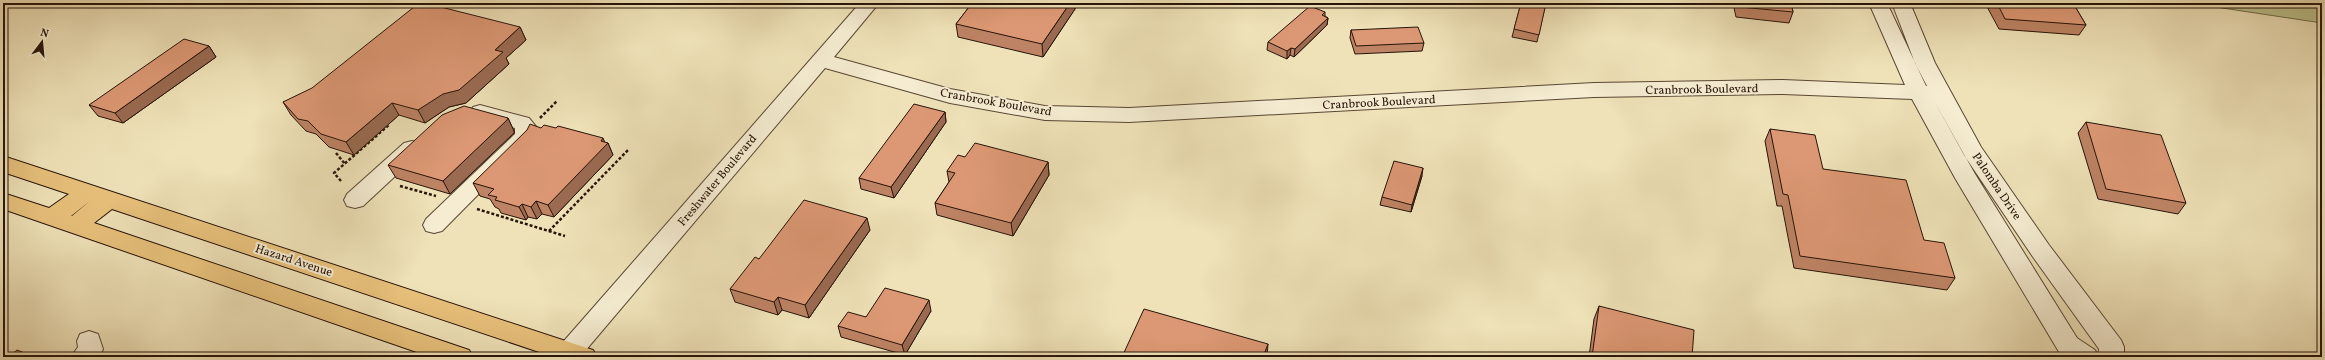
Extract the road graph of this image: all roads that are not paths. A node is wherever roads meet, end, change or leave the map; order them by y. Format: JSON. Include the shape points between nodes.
{"nodes":[{"id":1,"x":870,"y":3,"type":"edge"},
{"id":2,"x":1878,"y":3,"type":"edge"},
{"id":3,"x":1901,"y":3,"type":"edge"},
{"id":4,"x":821,"y":60,"type":"junction"},
{"id":5,"x":1918,"y":92,"type":"junction"},
{"id":6,"x":1943,"y":93,"type":"junction"},
{"id":7,"x":457,"y":113,"type":"edge"},
{"id":8,"x":430,"y":132,"type":"edge"},
{"id":9,"x":3,"y":164,"type":"edge"},
{"id":10,"x":87,"y":192,"type":"junction"},
{"id":11,"x":109,"y":199,"type":"junction"},
{"id":12,"x":356,"y":200,"type":"dead end"},
{"id":13,"x":3,"y":201,"type":"edge"},
{"id":14,"x":52,"y":218,"type":"junction"},
{"id":15,"x":434,"y":225,"type":"dead end"},
{"id":16,"x":75,"y":226,"type":"junction"},
{"id":17,"x":573,"y":355,"type":"edge"},
{"id":18,"x":460,"y":357,"type":"edge"},
{"id":19,"x":2086,"y":357,"type":"edge"},
{"id":20,"x":2111,"y":357,"type":"edge"}],
"edges":[{"from":1,"to":4,"type":"street","name":"Freshwater Boulevard"},
{"from":2,"to":5,"type":"street","name":"Palomba Drive","via":[[1898,54]]},
{"from":3,"to":6,"type":"street","name":"Palomba Drive","via":[[1925,63]]},
{"from":4,"to":5,"type":"street","name":"Cranbrook Boulevard","via":[[950,96],[1045,113],[1129,115],[1594,90],[1783,87]]},
{"from":4,"to":17,"type":"street","name":"Freshwater Boulevard"},
{"from":5,"to":6,"type":"street","name":"Cranbrook Boulevard"},
{"from":5,"to":19,"type":"street","name":"Palomba Drive","via":[[1939,133],[2068,345]]},
{"from":6,"to":20,"type":"street","name":"Palomba Drive","via":[[1972,150],[2112,348]]},
{"from":7,"to":15,"type":"street","via":[[471,110],[522,122],[527,129],[524,137]]},
{"from":8,"to":12,"type":"street"},
{"from":9,"to":10,"type":"main road","name":"Hazard Avenue"},
{"from":10,"to":11,"type":"main road","name":"Hazard Avenue"},
{"from":10,"to":14,"type":"main road"},
{"from":11,"to":16,"type":"main road"},
{"from":11,"to":17,"type":"main road","name":"Hazard Avenue"},
{"from":13,"to":14,"type":"main road"},
{"from":14,"to":16,"type":"main road"},
{"from":16,"to":18,"type":"main road"}]}
